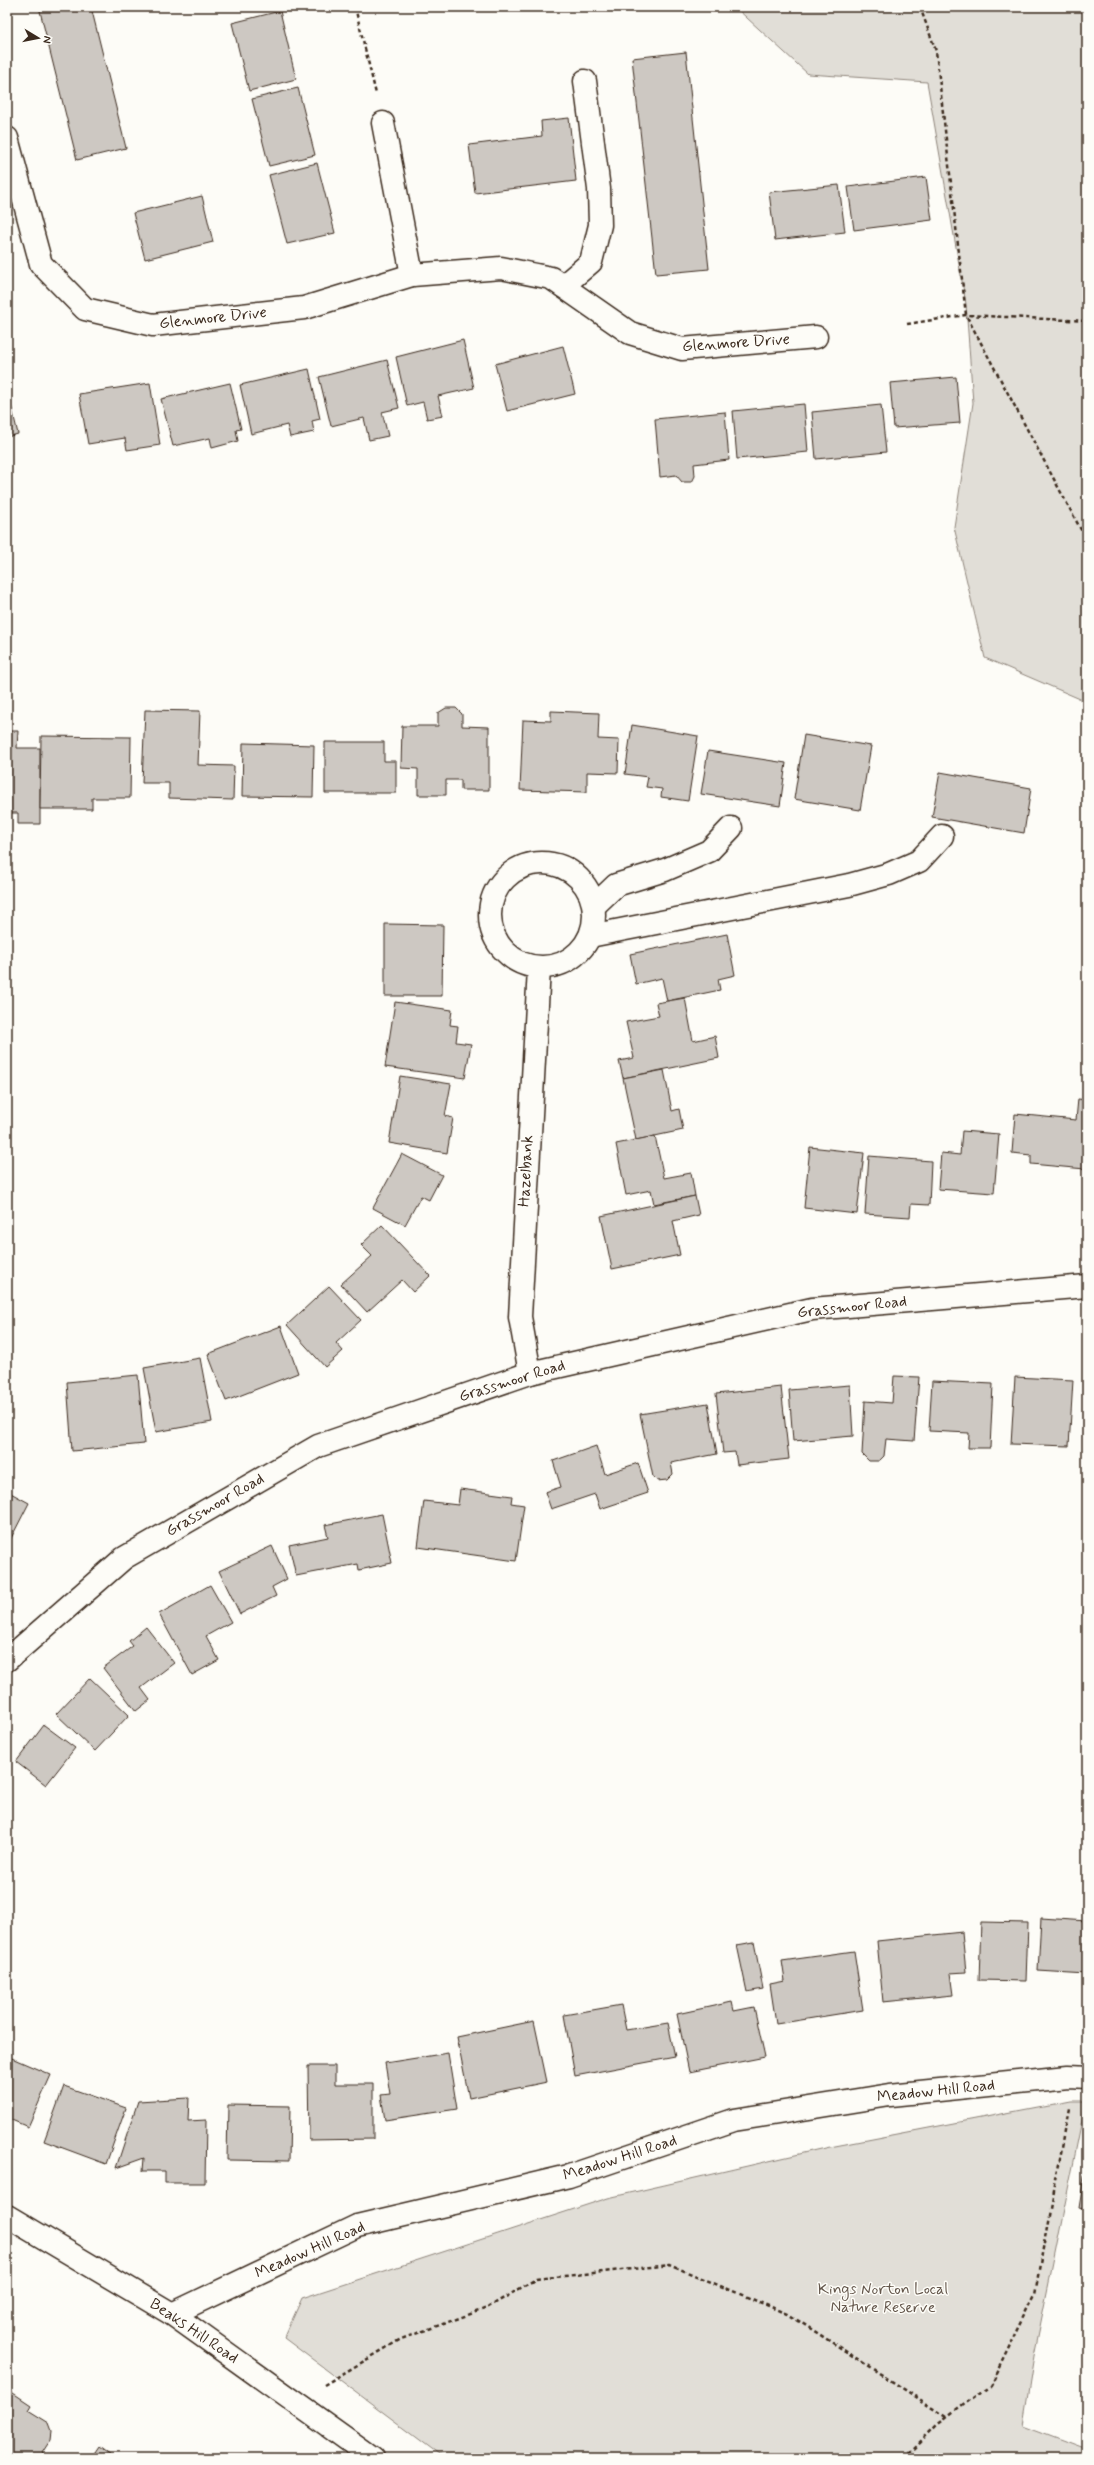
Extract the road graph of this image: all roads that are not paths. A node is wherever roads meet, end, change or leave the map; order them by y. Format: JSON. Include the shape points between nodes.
{"nodes":[{"id":1,"x":585,"y":81,"type":"dead end"},
{"id":2,"x":383,"y":123,"type":"road end"},
{"id":3,"x":7,"y":138,"type":"edge"},
{"id":4,"x":412,"y":275,"type":"junction"},
{"id":5,"x":563,"y":286,"type":"junction"},
{"id":6,"x":816,"y":337,"type":"dead end"},
{"id":7,"x":731,"y":828,"type":"dead end"},
{"id":8,"x":942,"y":836,"type":"dead end"},
{"id":9,"x":594,"y":906,"type":"junction"},
{"id":10,"x":590,"y":936,"type":"junction"},
{"id":11,"x":539,"y":968,"type":"junction"},
{"id":12,"x":1087,"y":1286,"type":"edge"},
{"id":13,"x":530,"y":1373,"type":"junction"},
{"id":14,"x":7,"y":1660,"type":"edge"},
{"id":15,"x":1078,"y":2077,"type":"edge"},
{"id":16,"x":7,"y":2216,"type":"edge"},
{"id":17,"x":172,"y":2314,"type":"junction"},
{"id":18,"x":374,"y":2458,"type":"edge"}],
"edges":[{"from":1,"to":5,"type":"street","via":[[599,189],[600,224],[591,262]]},
{"from":2,"to":4,"type":"street"},
{"from":3,"to":4,"type":"street","name":"Glenmore Drive","via":[[41,264],[85,309],[153,325],[304,308]]},
{"from":4,"to":5,"type":"street","name":"Glenmore Drive","via":[[501,268],[551,278]]},
{"from":5,"to":6,"type":"street","name":"Glenmore Drive","via":[[630,333],[682,348]]},
{"from":7,"to":9,"type":"street","via":[[709,851],[665,870],[616,885]]},
{"from":8,"to":10,"type":"street","via":[[919,860],[889,874],[849,885]]},
{"from":9,"to":10,"type":"street","via":[[594,926]]},
{"from":9,"to":11,"type":"street","via":[[587,888],[568,869],[548,862],[526,865],[506,876],[495,890],[489,906],[490,927],[499,947],[512,960]]},
{"from":10,"to":11,"type":"street","via":[[587,944],[569,961],[550,968]]},
{"from":11,"to":13,"type":"street","name":"Hazelbank","via":[[520,1317]]},
{"from":12,"to":13,"type":"street","name":"Grassmoor Road","via":[[812,1309]]},
{"from":13,"to":14,"type":"street","name":"Grassmoor Road","via":[[318,1446],[124,1558]]},
{"from":15,"to":17,"type":"street","name":"Meadow Hill Road","via":[[890,2094],[734,2120],[569,2176],[357,2226]]},
{"from":16,"to":17,"type":"street","name":"Beaks Hill Road"},
{"from":17,"to":18,"type":"street","name":"Beaks Hill Road"}]}
